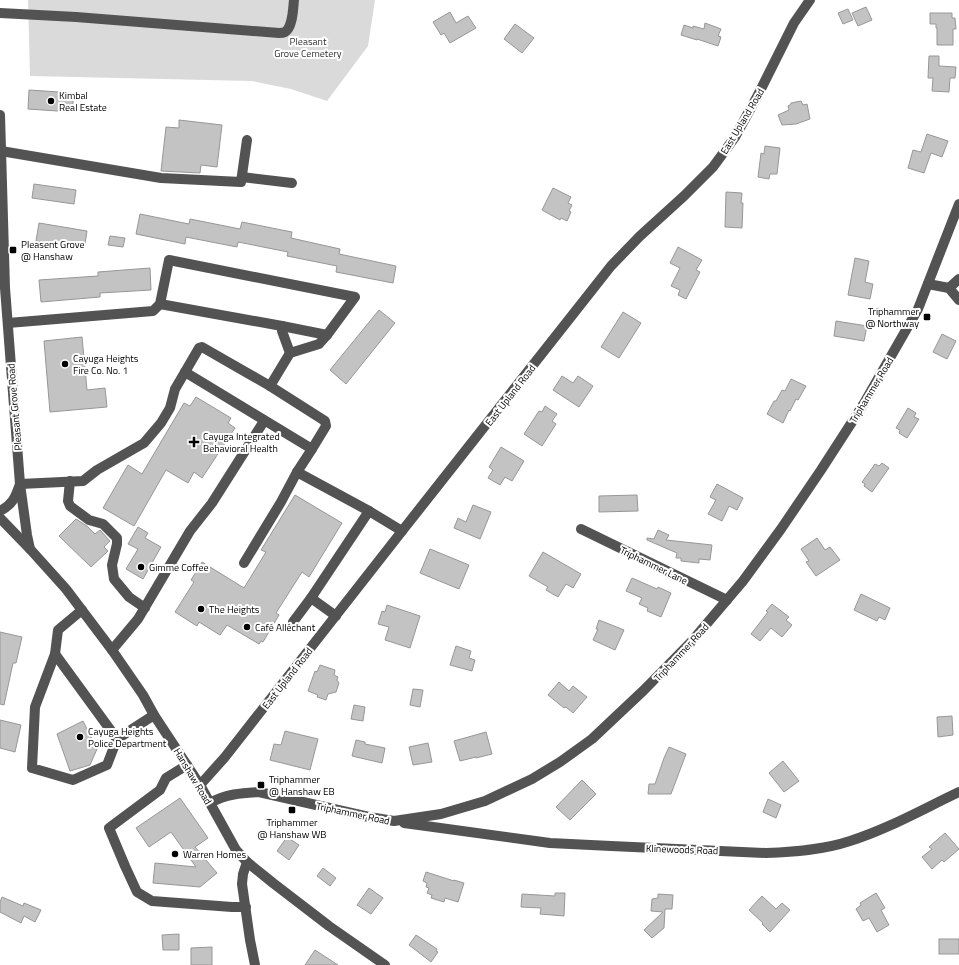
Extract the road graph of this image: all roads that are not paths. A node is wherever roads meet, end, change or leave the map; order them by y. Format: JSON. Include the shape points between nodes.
{"nodes":[{"id":1,"x":294,"y":0,"type":"edge"},
{"id":2,"x":810,"y":0,"type":"edge"},
{"id":3,"x":0,"y":13,"type":"edge"},
{"id":4,"x":0,"y":115,"type":"edge"},
{"id":5,"x":247,"y":140,"type":"dead end"},
{"id":6,"x":1,"y":152,"type":"edge"},
{"id":7,"x":242,"y":177,"type":"junction"},
{"id":8,"x":292,"y":184,"type":"dead end"},
{"id":9,"x":959,"y":204,"type":"edge"},
{"id":10,"x":959,"y":279,"type":"edge"},
{"id":11,"x":928,"y":284,"type":"junction"},
{"id":12,"x":949,"y":288,"type":"junction"},
{"id":13,"x":959,"y":300,"type":"edge"},
{"id":14,"x":160,"y":304,"type":"junction"},
{"id":15,"x":8,"y":323,"type":"junction"},
{"id":16,"x":282,"y":326,"type":"junction"},
{"id":17,"x":327,"y":335,"type":"junction"},
{"id":18,"x":290,"y":353,"type":"junction"},
{"id":19,"x":185,"y":372,"type":"junction"},
{"id":20,"x":270,"y":386,"type":"junction"},
{"id":21,"x":264,"y":421,"type":"junction"},
{"id":22,"x":312,"y":449,"type":"junction"},
{"id":23,"x":297,"y":472,"type":"junction"},
{"id":24,"x":70,"y":481,"type":"junction"},
{"id":25,"x":20,"y":484,"type":"junction"},
{"id":26,"x":0,"y":511,"type":"edge"},
{"id":27,"x":369,"y":511,"type":"junction"},
{"id":28,"x":0,"y":518,"type":"edge"},
{"id":29,"x":581,"y":530,"type":"dead end"},
{"id":30,"x":402,"y":531,"type":"junction"},
{"id":31,"x":30,"y":549,"type":"junction"},
{"id":32,"x":244,"y":563,"type":"dead end"},
{"id":33,"x":311,"y":598,"type":"junction"},
{"id":34,"x":728,"y":600,"type":"junction"},
{"id":35,"x":145,"y":608,"type":"junction"},
{"id":36,"x":82,"y":610,"type":"junction"},
{"id":37,"x":336,"y":616,"type":"junction"},
{"id":38,"x":293,"y":622,"type":"dead end"},
{"id":39,"x":112,"y":650,"type":"junction"},
{"id":40,"x":55,"y":654,"type":"junction"},
{"id":41,"x":154,"y":715,"type":"junction"},
{"id":42,"x":117,"y":739,"type":"junction"},
{"id":43,"x":187,"y":765,"type":"junction"},
{"id":44,"x":200,"y":785,"type":"junction"},
{"id":45,"x":959,"y":792,"type":"edge"},
{"id":46,"x":210,"y":803,"type":"junction"},
{"id":47,"x":394,"y":821,"type":"junction"},
{"id":48,"x":247,"y":862,"type":"junction"},
{"id":49,"x":246,"y":907,"type":"junction"},
{"id":50,"x":255,"y":965,"type":"edge"},
{"id":51,"x":385,"y":965,"type":"edge"}],
"edges":[{"from":1,"to":3,"type":"street","via":[[289,27],[285,32],[278,33]]},
{"from":2,"to":30,"type":"street","name":"East Upland Road","via":[[794,23],[734,137],[713,167],[611,266]]},
{"from":4,"to":6,"type":"street","name":"Pleasant Grove Road"},
{"from":5,"to":7,"type":"street"},
{"from":6,"to":7,"type":"street","via":[[161,178],[242,182]]},
{"from":6,"to":15,"type":"street","name":"Pleasant Grove Road"},
{"from":7,"to":8,"type":"street"},
{"from":9,"to":11,"type":"street","name":"Triphammer Road"},
{"from":10,"to":12,"type":"street"},
{"from":11,"to":12,"type":"street"},
{"from":11,"to":34,"type":"street","name":"Triphammer Road","via":[[918,309],[863,405],[781,529]]},
{"from":12,"to":13,"type":"street"},
{"from":14,"to":15,"type":"street","via":[[153,311]]},
{"from":14,"to":16,"type":"street"},
{"from":14,"to":17,"type":"street","via":[[169,260],[355,297]]},
{"from":15,"to":25,"type":"street","name":"Pleasant Grove Road"},
{"from":16,"to":17,"type":"street"},
{"from":16,"to":18,"type":"street"},
{"from":17,"to":18,"type":"street","via":[[319,344]]},
{"from":18,"to":20,"type":"street"},
{"from":19,"to":20,"type":"street","via":[[202,347]]},
{"from":19,"to":21,"type":"street"},
{"from":19,"to":24,"type":"street","via":[[175,389],[170,408],[144,442],[83,481]]},
{"from":20,"to":22,"type":"street","via":[[326,421],[326,426]]},
{"from":21,"to":22,"type":"street"},
{"from":21,"to":35,"type":"street","via":[[212,503],[190,531]]},
{"from":22,"to":23,"type":"street"},
{"from":23,"to":27,"type":"street"},
{"from":23,"to":32,"type":"street"},
{"from":24,"to":25,"type":"street"},
{"from":24,"to":35,"type":"street","via":[[70,506],[89,520],[103,524],[117,538],[112,565],[114,579],[129,597]]},
{"from":25,"to":26,"type":"street","name":"Pleasant Grove Road","via":[[15,499]]},
{"from":25,"to":31,"type":"street","name":"Pleasant Grove Road"},
{"from":27,"to":30,"type":"street"},
{"from":27,"to":33,"type":"street"},
{"from":28,"to":31,"type":"street","name":"Hanshaw Road"},
{"from":29,"to":34,"type":"street","name":"Triphammer Lane"},
{"from":30,"to":37,"type":"street","name":"East Upland Road"},
{"from":31,"to":36,"type":"street","name":"Hanshaw Road"},
{"from":33,"to":37,"type":"street"},
{"from":33,"to":38,"type":"street"},
{"from":34,"to":47,"type":"street","name":"Triphammer Road","via":[[650,684],[592,739],[560,762],[532,780],[485,801],[441,814]]},
{"from":35,"to":39,"type":"street"},
{"from":36,"to":39,"type":"street","name":"Hanshaw Road"},
{"from":36,"to":40,"type":"street","via":[[58,630]]},
{"from":37,"to":44,"type":"street","name":"East Upland Road"},
{"from":39,"to":41,"type":"street","name":"Hanshaw Road"},
{"from":40,"to":42,"type":"street"},
{"from":40,"to":42,"type":"street","via":[[35,707],[32,768],[73,780],[107,765]]},
{"from":41,"to":42,"type":"street"},
{"from":41,"to":43,"type":"street","name":"Hanshaw Road"},
{"from":43,"to":44,"type":"street","name":"Hanshaw Road"},
{"from":43,"to":49,"type":"street","via":[[166,778],[160,790],[109,828],[137,892],[152,901]]},
{"from":44,"to":46,"type":"street","name":"Hanshaw Road"},
{"from":45,"to":47,"type":"street","name":"Klinewoods Road","via":[[849,842],[791,852],[550,843]]},
{"from":46,"to":47,"type":"street","name":"Triphammer Road","via":[[231,795],[258,792]]},
{"from":46,"to":48,"type":"street","name":"Hanshaw Road","via":[[236,850]]},
{"from":48,"to":49,"type":"street","via":[[242,884]]},
{"from":48,"to":51,"type":"street","name":"Hanshaw Road","via":[[329,926]]},
{"from":49,"to":50,"type":"street"}]}
